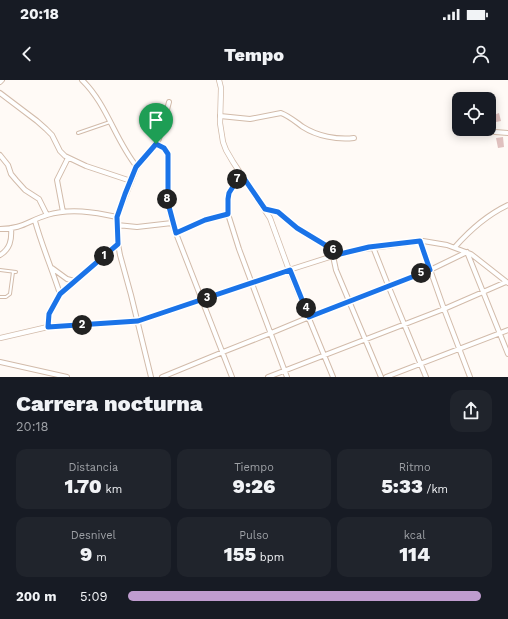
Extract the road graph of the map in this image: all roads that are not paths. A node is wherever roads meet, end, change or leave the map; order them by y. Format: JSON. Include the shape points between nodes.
{"nodes":[{"id":1,"x":82,"y":80,"type":"edge"},
{"id":2,"x":219,"y":80,"type":"edge"},
{"id":3,"x":0,"y":93,"type":"edge"},
{"id":4,"x":169,"y":102,"type":"dead end"},
{"id":5,"x":220,"y":116,"type":"junction"},
{"id":6,"x":110,"y":122,"type":"junction"},
{"id":7,"x":496,"y":132,"type":"edge"},
{"id":8,"x":78,"y":133,"type":"dead end"},
{"id":9,"x":508,"y":133,"type":"edge"},
{"id":10,"x":354,"y":138,"type":"dead end"},
{"id":11,"x":156,"y":144,"type":"junction"},
{"id":12,"x":0,"y":155,"type":"edge"},
{"id":13,"x":68,"y":158,"type":"junction"},
{"id":14,"x":136,"y":167,"type":"junction"},
{"id":15,"x":241,"y":174,"type":"junction"},
{"id":16,"x":131,"y":181,"type":"junction"},
{"id":17,"x":508,"y":205,"type":"edge"},
{"id":18,"x":265,"y":209,"type":"junction"},
{"id":19,"x":63,"y":212,"type":"junction"},
{"id":20,"x":228,"y":214,"type":"junction"},
{"id":21,"x":47,"y":215,"type":"junction"},
{"id":22,"x":117,"y":217,"type":"junction"},
{"id":23,"x":35,"y":220,"type":"junction"},
{"id":24,"x":172,"y":223,"type":"junction"},
{"id":25,"x":117,"y":225,"type":"junction"},
{"id":26,"x":0,"y":228,"type":"edge"},
{"id":27,"x":12,"y":228,"type":"junction"},
{"id":28,"x":176,"y":233,"type":"junction"},
{"id":29,"x":420,"y":241,"type":"junction"},
{"id":30,"x":118,"y":244,"type":"junction"},
{"id":31,"x":374,"y":247,"type":"junction"},
{"id":32,"x":455,"y":247,"type":"junction"},
{"id":33,"x":467,"y":252,"type":"junction"},
{"id":34,"x":340,"y":254,"type":"junction"},
{"id":35,"x":0,"y":255,"type":"edge"},
{"id":36,"x":333,"y":256,"type":"junction"},
{"id":37,"x":52,"y":268,"type":"junction"},
{"id":38,"x":0,"y":270,"type":"edge"},
{"id":39,"x":290,"y":270,"type":"junction"},
{"id":40,"x":430,"y":270,"type":"junction"},
{"id":41,"x":12,"y":272,"type":"junction"},
{"id":42,"x":16,"y":272,"type":"dead end"},
{"id":43,"x":74,"y":281,"type":"junction"},
{"id":44,"x":507,"y":282,"type":"edge"},
{"id":45,"x":252,"y":283,"type":"junction"},
{"id":46,"x":388,"y":286,"type":"junction"},
{"id":47,"x":483,"y":291,"type":"junction"},
{"id":48,"x":60,"y":294,"type":"junction"},
{"id":49,"x":0,"y":297,"type":"edge"},
{"id":50,"x":203,"y":299,"type":"junction"},
{"id":51,"x":348,"y":301,"type":"junction"},
{"id":52,"x":444,"y":309,"type":"junction"},
{"id":53,"x":309,"y":317,"type":"junction"},
{"id":54,"x":138,"y":321,"type":"junction"},
{"id":55,"x":404,"y":324,"type":"junction"},
{"id":56,"x":48,"y":327,"type":"junction"},
{"id":57,"x":508,"y":330,"type":"edge"},
{"id":58,"x":500,"y":332,"type":"junction"},
{"id":59,"x":271,"y":334,"type":"junction"},
{"id":60,"x":0,"y":338,"type":"edge"},
{"id":61,"x":364,"y":340,"type":"junction"},
{"id":62,"x":459,"y":349,"type":"junction"},
{"id":63,"x":223,"y":352,"type":"junction"},
{"id":64,"x":508,"y":354,"type":"edge"},
{"id":65,"x":324,"y":355,"type":"junction"},
{"id":66,"x":0,"y":362,"type":"edge"},
{"id":67,"x":421,"y":363,"type":"junction"},
{"id":68,"x":284,"y":371,"type":"junction"},
{"id":69,"x":67,"y":377,"type":"edge"},
{"id":70,"x":151,"y":377,"type":"edge"},
{"id":71,"x":162,"y":377,"type":"edge"},
{"id":72,"x":232,"y":377,"type":"edge"},
{"id":73,"x":268,"y":377,"type":"edge"},
{"id":74,"x":287,"y":377,"type":"edge"},
{"id":75,"x":333,"y":377,"type":"edge"},
{"id":76,"x":381,"y":377,"type":"edge"},
{"id":77,"x":386,"y":377,"type":"edge"},
{"id":78,"x":426,"y":377,"type":"edge"},
{"id":79,"x":470,"y":377,"type":"edge"}],
"edges":[{"from":1,"to":6,"type":"street"},
{"from":2,"to":5,"type":"street"},
{"from":3,"to":13,"type":"street","via":[[42,125]]},
{"from":4,"to":11,"type":"street","via":[[162,132]]},
{"from":5,"to":10,"type":"street","via":[[250,120],[281,114],[311,132],[330,137]]},
{"from":5,"to":15,"type":"street","via":[[222,142]]},
{"from":6,"to":8,"type":"lane"},
{"from":6,"to":14,"type":"street"},
{"from":7,"to":9,"type":"street"},
{"from":11,"to":14,"type":"street"},
{"from":11,"to":24,"type":"street","via":[[164,148],[168,154],[167,194]]},
{"from":12,"to":21,"type":"street","via":[[16,180],[39,199]]},
{"from":13,"to":16,"type":"street"},
{"from":13,"to":19,"type":"street","via":[[56,180]]},
{"from":14,"to":16,"type":"street"},
{"from":15,"to":18,"type":"street"},
{"from":15,"to":20,"type":"street","via":[[229,193]]},
{"from":16,"to":22,"type":"street"},
{"from":17,"to":32,"type":"street","via":[[485,219]]},
{"from":18,"to":34,"type":"street","via":[[278,212],[297,228]]},
{"from":18,"to":39,"type":"street"},
{"from":19,"to":21,"type":"street"},
{"from":19,"to":22,"type":"street","via":[[78,211]]},
{"from":20,"to":28,"type":"street","via":[[205,220]]},
{"from":20,"to":45,"type":"street"},
{"from":21,"to":23,"type":"street"},
{"from":22,"to":25,"type":"street"},
{"from":23,"to":27,"type":"street"},
{"from":23,"to":37,"type":"street","via":[[43,249]]},
{"from":24,"to":25,"type":"street","via":[[137,227]]},
{"from":24,"to":28,"type":"street"},
{"from":25,"to":30,"type":"street"},
{"from":26,"to":27,"type":"street"},
{"from":27,"to":35,"type":"street","via":[[10,246]]},
{"from":28,"to":50,"type":"street"},
{"from":29,"to":31,"type":"street"},
{"from":29,"to":32,"type":"street"},
{"from":29,"to":40,"type":"street"},
{"from":30,"to":43,"type":"street"},
{"from":30,"to":54,"type":"street"},
{"from":31,"to":34,"type":"street"},
{"from":31,"to":46,"type":"street"},
{"from":32,"to":33,"type":"street"},
{"from":33,"to":40,"type":"street"},
{"from":33,"to":44,"type":"street"},
{"from":33,"to":47,"type":"street"},
{"from":34,"to":36,"type":"street"},
{"from":36,"to":39,"type":"street"},
{"from":36,"to":51,"type":"street"},
{"from":37,"to":43,"type":"street","via":[[63,277]]},
{"from":37,"to":48,"type":"street"},
{"from":38,"to":41,"type":"lane"},
{"from":39,"to":45,"type":"street"},
{"from":39,"to":53,"type":"street"},
{"from":40,"to":46,"type":"street"},
{"from":40,"to":52,"type":"street"},
{"from":41,"to":42,"type":"lane"},
{"from":41,"to":49,"type":"lane","via":[[10,294]]},
{"from":43,"to":48,"type":"street"},
{"from":44,"to":47,"type":"street"},
{"from":45,"to":50,"type":"street"},
{"from":45,"to":59,"type":"street"},
{"from":46,"to":51,"type":"street"},
{"from":46,"to":55,"type":"street"},
{"from":47,"to":52,"type":"street"},
{"from":47,"to":58,"type":"street"},
{"from":48,"to":56,"type":"street","via":[[49,314]]},
{"from":50,"to":54,"type":"street"},
{"from":50,"to":63,"type":"street"},
{"from":51,"to":53,"type":"street"},
{"from":51,"to":61,"type":"street"},
{"from":52,"to":55,"type":"street"},
{"from":52,"to":62,"type":"street"},
{"from":53,"to":59,"type":"street"},
{"from":53,"to":65,"type":"street"},
{"from":54,"to":56,"type":"street"},
{"from":54,"to":70,"type":"street"},
{"from":55,"to":61,"type":"street"},
{"from":55,"to":67,"type":"street"},
{"from":56,"to":60,"type":"street"},
{"from":57,"to":58,"type":"street"},
{"from":58,"to":62,"type":"street"},
{"from":58,"to":64,"type":"street"},
{"from":59,"to":63,"type":"street"},
{"from":59,"to":68,"type":"street"},
{"from":61,"to":65,"type":"street"},
{"from":61,"to":76,"type":"street"},
{"from":62,"to":67,"type":"street"},
{"from":62,"to":79,"type":"street"},
{"from":63,"to":71,"type":"street"},
{"from":63,"to":72,"type":"street"},
{"from":65,"to":68,"type":"street"},
{"from":65,"to":75,"type":"street"},
{"from":66,"to":69,"type":"street"},
{"from":67,"to":77,"type":"street"},
{"from":67,"to":78,"type":"street"},
{"from":68,"to":73,"type":"street"},
{"from":68,"to":74,"type":"street"}]}
